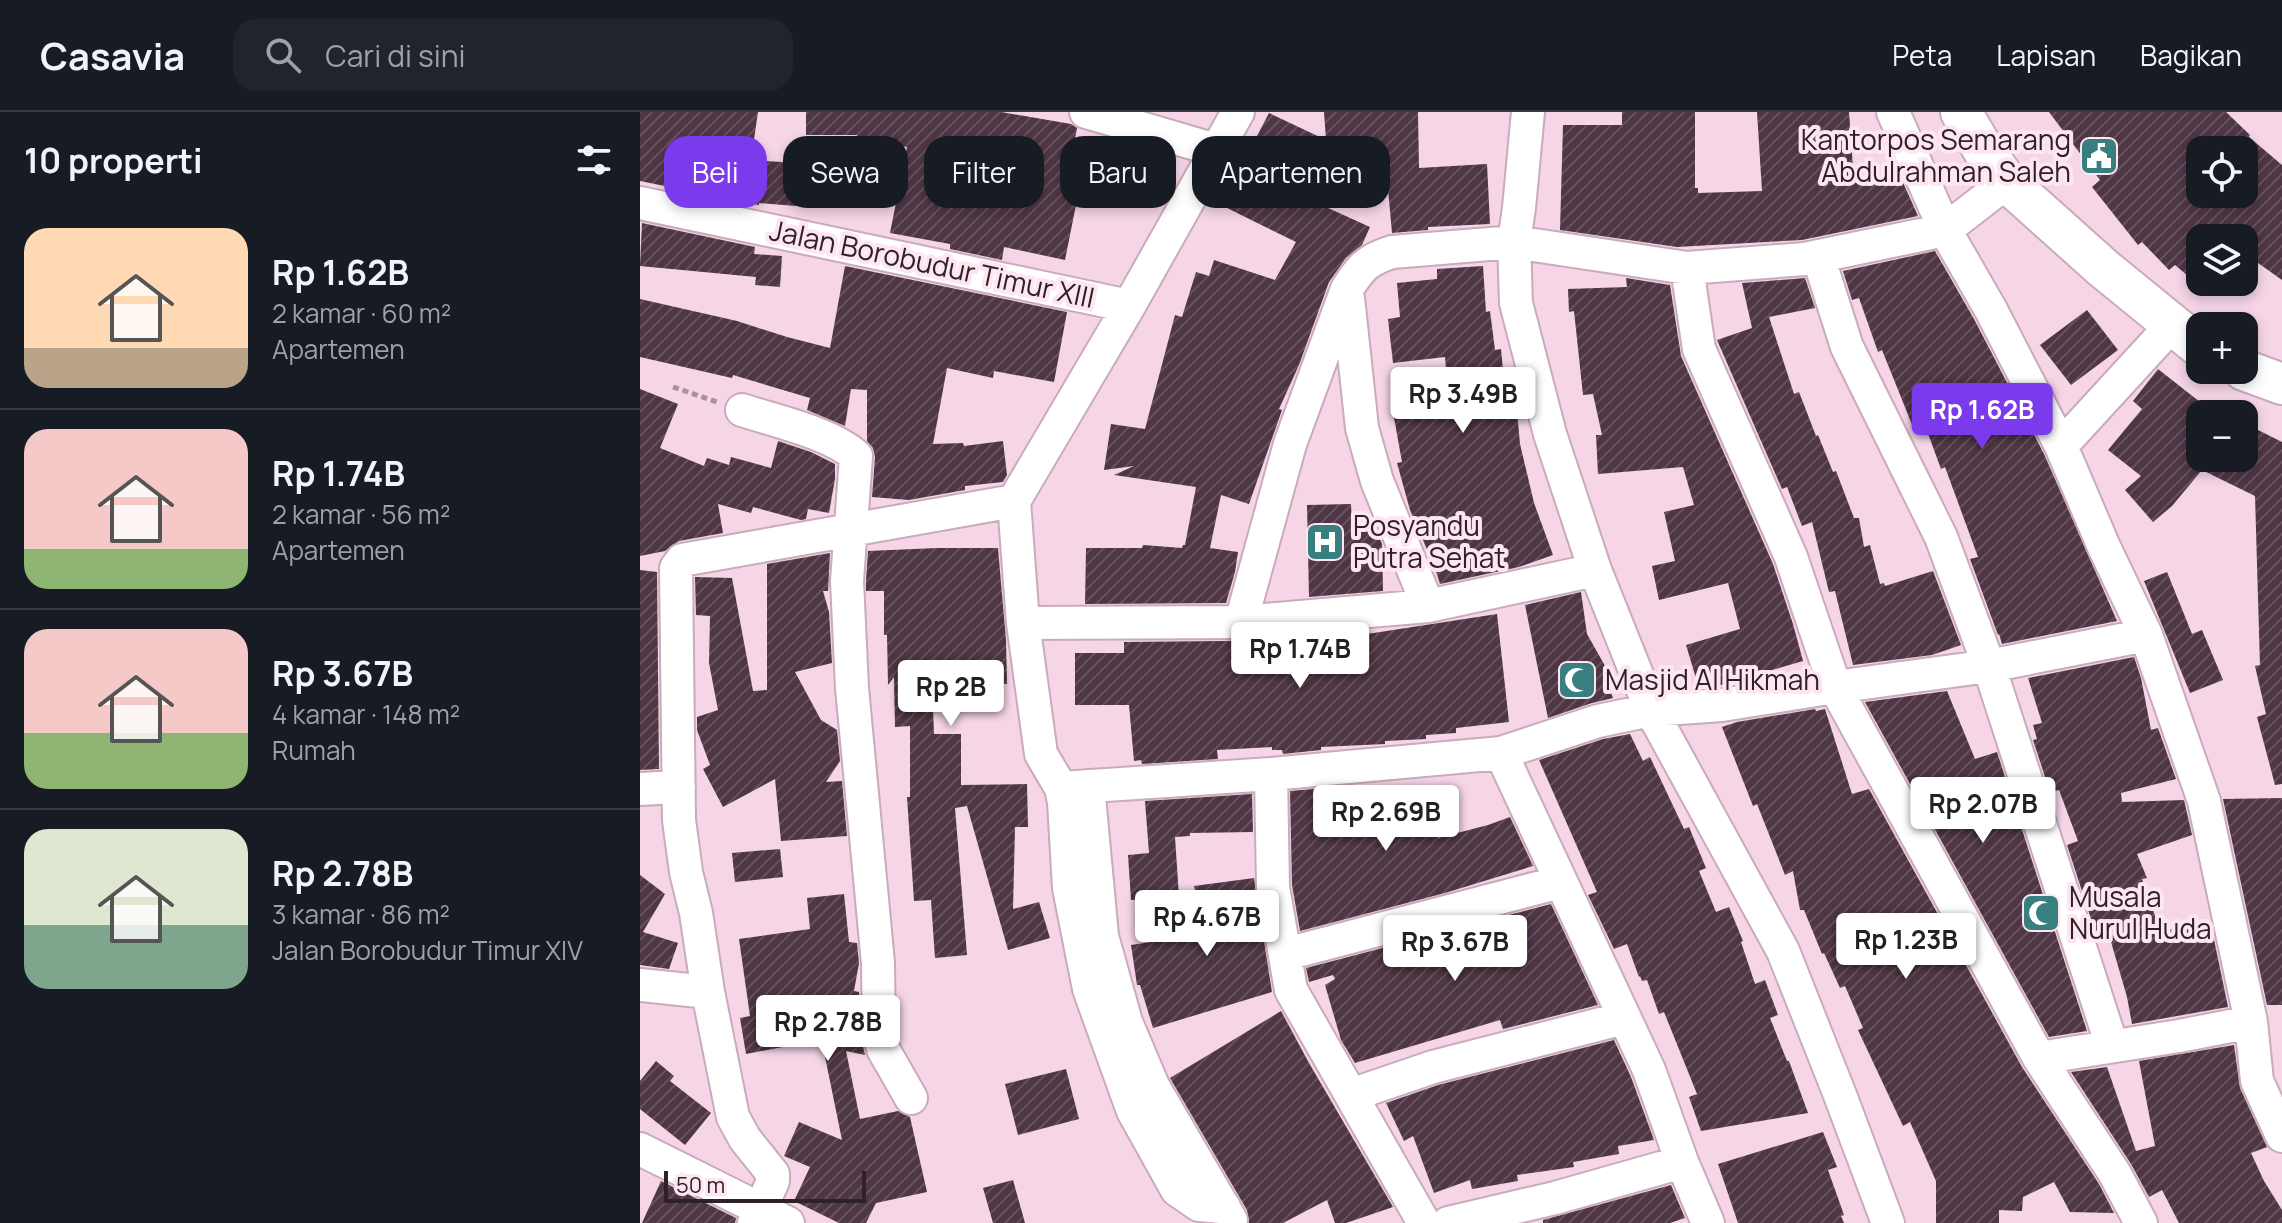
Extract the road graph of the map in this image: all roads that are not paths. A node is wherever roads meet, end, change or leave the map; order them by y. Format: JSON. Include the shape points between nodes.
{"nodes":[{"id":1,"x":1086,"y":112,"type":"edge"},
{"id":2,"x":1238,"y":112,"type":"edge"},
{"id":3,"x":1528,"y":112,"type":"edge"},
{"id":4,"x":1893,"y":112,"type":"edge"},
{"id":5,"x":1961,"y":112,"type":"edge"},
{"id":6,"x":1224,"y":136,"type":"edge"},
{"id":7,"x":1192,"y":143,"type":"edge"},
{"id":8,"x":2007,"y":182,"type":"junction"},
{"id":9,"x":1192,"y":193,"type":"edge"},
{"id":10,"x":640,"y":203,"type":"edge"},
{"id":11,"x":1945,"y":230,"type":"junction"},
{"id":12,"x":1514,"y":242,"type":"junction"},
{"id":13,"x":1818,"y":256,"type":"junction"},
{"id":14,"x":1687,"y":268,"type":"junction"},
{"id":15,"x":1347,"y":289,"type":"junction"},
{"id":16,"x":1129,"y":306,"type":"junction"},
{"id":17,"x":2186,"y":336,"type":"edge"},
{"id":18,"x":2258,"y":375,"type":"edge"},
{"id":19,"x":2282,"y":384,"type":"edge"},
{"id":20,"x":742,"y":410,"type":"road end"},
{"id":21,"x":2061,"y":446,"type":"junction"},
{"id":22,"x":1014,"y":501,"type":"junction"},
{"id":23,"x":850,"y":531,"type":"junction"},
{"id":24,"x":1595,"y":570,"type":"junction"},
{"id":25,"x":1428,"y":606,"type":"junction"},
{"id":26,"x":1241,"y":622,"type":"junction"},
{"id":27,"x":1023,"y":623,"type":"junction"},
{"id":28,"x":2146,"y":635,"type":"junction"},
{"id":29,"x":1989,"y":666,"type":"junction"},
{"id":30,"x":1835,"y":687,"type":"junction"},
{"id":31,"x":1651,"y":710,"type":"junction"},
{"id":32,"x":1501,"y":753,"type":"junction"},
{"id":33,"x":1271,"y":774,"type":"junction"},
{"id":34,"x":679,"y":787,"type":"junction"},
{"id":35,"x":1074,"y":787,"type":"junction"},
{"id":36,"x":640,"y":789,"type":"edge"},
{"id":37,"x":1560,"y":882,"type":"junction"},
{"id":38,"x":1286,"y":954,"type":"junction"},
{"id":39,"x":640,"y":985,"type":"edge"},
{"id":40,"x":708,"y":992,"type":"junction"},
{"id":41,"x":1624,"y":1018,"type":"junction"},
{"id":42,"x":2251,"y":1022,"type":"junction"},
{"id":43,"x":2112,"y":1046,"type":"junction"},
{"id":44,"x":2039,"y":1058,"type":"junction"},
{"id":45,"x":1351,"y":1095,"type":"junction"},
{"id":46,"x":911,"y":1098,"type":"dead end"},
{"id":47,"x":2282,"y":1136,"type":"edge"},
{"id":48,"x":640,"y":1149,"type":"edge"},
{"id":49,"x":1682,"y":1162,"type":"junction"},
{"id":50,"x":1228,"y":1215,"type":"edge"},
{"id":51,"x":767,"y":1219,"type":"edge"},
{"id":52,"x":1424,"y":1223,"type":"edge"},
{"id":53,"x":1448,"y":1223,"type":"edge"},
{"id":54,"x":1708,"y":1223,"type":"edge"},
{"id":55,"x":1888,"y":1223,"type":"edge"},
{"id":56,"x":2141,"y":1223,"type":"edge"}],
"edges":[{"from":1,"to":7,"type":"street"},
{"from":2,"to":6,"type":"street"},
{"from":3,"to":12,"type":"street"},
{"from":4,"to":11,"type":"street"},
{"from":5,"to":8,"type":"street"},
{"from":8,"to":11,"type":"street"},
{"from":8,"to":17,"type":"street"},
{"from":9,"to":16,"type":"street"},
{"from":10,"to":16,"type":"street","name":"Jalan Borobudur Timur XIII"},
{"from":11,"to":13,"type":"street"},
{"from":11,"to":21,"type":"street"},
{"from":12,"to":14,"type":"street"},
{"from":12,"to":15,"type":"street","via":[[1392,252],[1361,267]]},
{"from":12,"to":24,"type":"street","via":[[1516,303],[1550,434]]},
{"from":13,"to":14,"type":"street"},
{"from":13,"to":29,"type":"street","via":[[1847,347],[1941,537]]},
{"from":14,"to":30,"type":"street","via":[[1699,349],[1791,557]]},
{"from":15,"to":25,"type":"street","via":[[1362,428],[1377,481]]},
{"from":15,"to":26,"type":"street","via":[[1290,444]]},
{"from":16,"to":22,"type":"street"},
{"from":17,"to":21,"type":"street"},
{"from":18,"to":19,"type":"street"},
{"from":20,"to":23,"type":"street","via":[[828,439],[856,456]]},
{"from":21,"to":28,"type":"street"},
{"from":22,"to":23,"type":"street"},
{"from":22,"to":27,"type":"street"},
{"from":23,"to":34,"type":"street","via":[[678,562]]},
{"from":23,"to":46,"type":"street","via":[[852,688],[878,963],[879,1033]]},
{"from":24,"to":25,"type":"street"},
{"from":24,"to":31,"type":"street"},
{"from":25,"to":26,"type":"street"},
{"from":26,"to":27,"type":"street"},
{"from":27,"to":35,"type":"street","via":[[1041,754]]},
{"from":28,"to":29,"type":"street"},
{"from":28,"to":42,"type":"street","via":[[2204,801]]},
{"from":29,"to":30,"type":"street"},
{"from":29,"to":43,"type":"street"},
{"from":30,"to":31,"type":"street"},
{"from":30,"to":44,"type":"street"},
{"from":31,"to":32,"type":"street","via":[[1598,721]]},
{"from":31,"to":55,"type":"street","via":[[1783,951]]},
{"from":32,"to":33,"type":"street"},
{"from":32,"to":37,"type":"street"},
{"from":33,"to":35,"type":"street"},
{"from":33,"to":38,"type":"street","via":[[1273,887]]},
{"from":34,"to":36,"type":"street"},
{"from":34,"to":40,"type":"street","via":[[686,872]]},
{"from":35,"to":50,"type":"street","via":[[1102,936],[1126,1022],[1153,1086]]},
{"from":35,"to":50,"type":"street","via":[[1064,802],[1069,888],[1089,989],[1133,1111],[1177,1190]]},
{"from":37,"to":38,"type":"street"},
{"from":37,"to":41,"type":"street"},
{"from":38,"to":45,"type":"street","via":[[1291,990]]},
{"from":39,"to":40,"type":"street"},
{"from":40,"to":51,"type":"street","via":[[733,1117],[773,1174]]},
{"from":41,"to":45,"type":"street","via":[[1433,1067]]},
{"from":41,"to":49,"type":"street"},
{"from":42,"to":43,"type":"street"},
{"from":42,"to":47,"type":"street","via":[[2257,1081]]},
{"from":43,"to":44,"type":"street"},
{"from":44,"to":56,"type":"street"},
{"from":45,"to":52,"type":"street"},
{"from":48,"to":51,"type":"street"},
{"from":49,"to":53,"type":"street"},
{"from":49,"to":54,"type":"street"}]}
